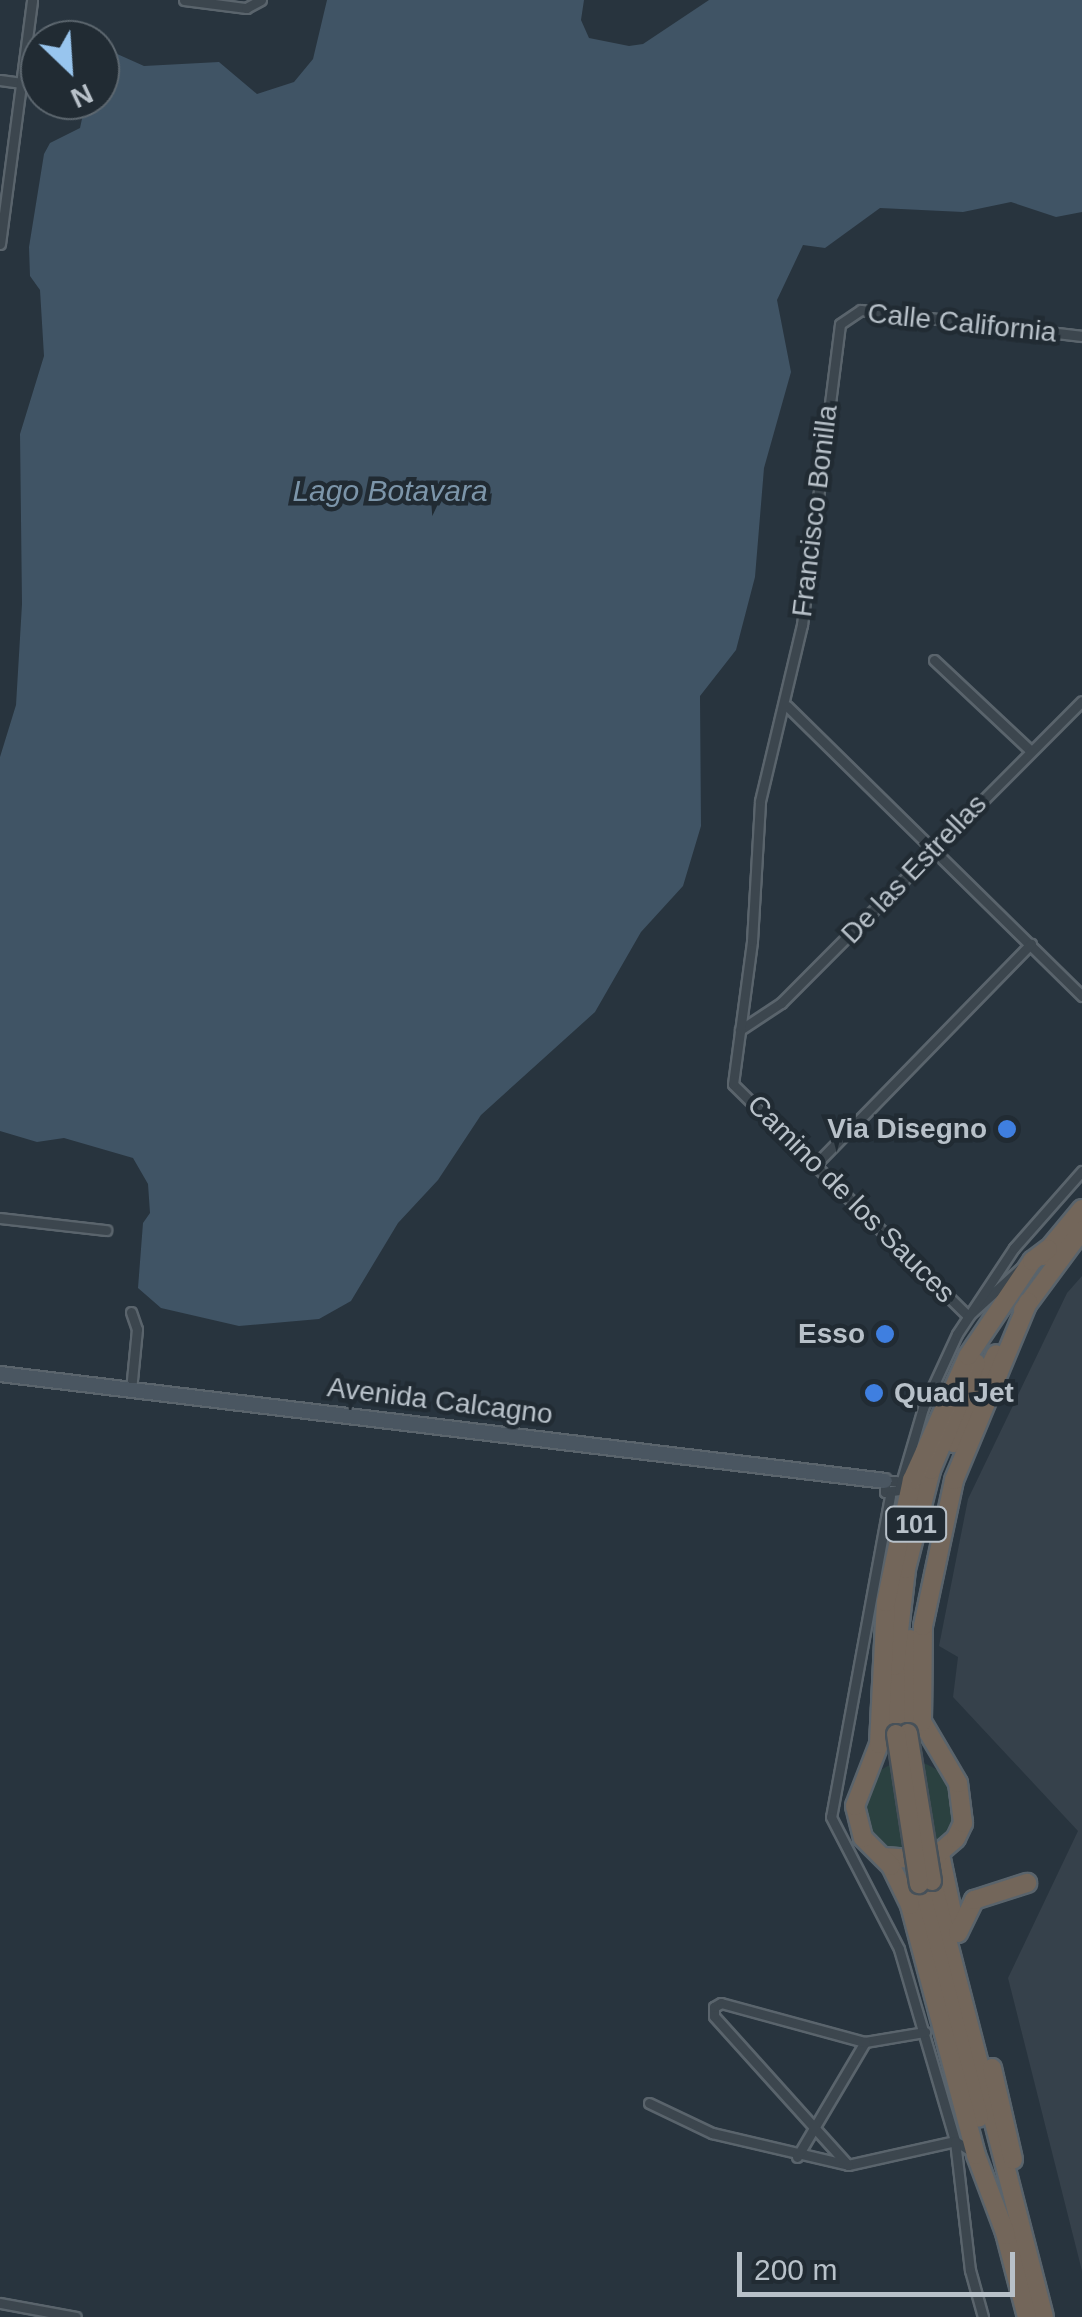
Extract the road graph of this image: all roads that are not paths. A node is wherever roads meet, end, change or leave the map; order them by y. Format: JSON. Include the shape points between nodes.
{"nodes":[{"id":1,"x":184,"y":0,"type":"edge"},
{"id":2,"x":259,"y":2,"type":"edge"},
{"id":3,"x":20,"y":93,"type":"edge"},
{"id":4,"x":3,"y":189,"type":"edge"},
{"id":5,"x":0,"y":244,"type":"edge"},
{"id":6,"x":844,"y":318,"type":"joint"},
{"id":7,"x":1082,"y":336,"type":"edge"},
{"id":8,"x":934,"y":660,"type":"dead end"},
{"id":9,"x":1082,"y":701,"type":"edge"},
{"id":10,"x":787,"y":706,"type":"junction"},
{"id":11,"x":1030,"y":750,"type":"junction"},
{"id":12,"x":931,"y":849,"type":"junction"},
{"id":13,"x":1032,"y":944,"type":"junction"},
{"id":14,"x":1082,"y":996,"type":"edge"},
{"id":15,"x":740,"y":1030,"type":"junction"},
{"id":16,"x":733,"y":1084,"type":"joint"},
{"id":17,"x":818,"y":1162,"type":"junction"},
{"id":18,"x":1082,"y":1170,"type":"edge"},
{"id":19,"x":1082,"y":1209,"type":"edge"},
{"id":20,"x":0,"y":1218,"type":"edge"},
{"id":21,"x":106,"y":1230,"type":"dead end"},
{"id":22,"x":1082,"y":1230,"type":"edge"},
{"id":23,"x":1048,"y":1249,"type":"junction"},
{"id":24,"x":1032,"y":1262,"type":"junction"},
{"id":25,"x":1028,"y":1302,"type":"junction"},
{"id":26,"x":131,"y":1312,"type":"dead end"},
{"id":27,"x":968,"y":1316,"type":"junction"},
{"id":28,"x":0,"y":1374,"type":"edge"},
{"id":29,"x":132,"y":1390,"type":"junction"},
{"id":30,"x":886,"y":1485,"type":"junction"},
{"id":31,"x":902,"y":1734,"type":"junction"},
{"id":32,"x":942,"y":1765,"type":"junction"},
{"id":33,"x":868,"y":1775,"type":"junction"},
{"id":34,"x":864,"y":1838,"type":"junction"},
{"id":35,"x":847,"y":1853,"type":"junction"},
{"id":36,"x":940,"y":1854,"type":"junction"},
{"id":37,"x":883,"y":1857,"type":"junction"},
{"id":38,"x":1026,"y":1882,"type":"dead end"},
{"id":39,"x":958,"y":1933,"type":"junction"},
{"id":40,"x":926,"y":2032,"type":"junction"},
{"id":41,"x":865,"y":2042,"type":"junction"},
{"id":42,"x":649,"y":2103,"type":"dead end"},
{"id":43,"x":814,"y":2128,"type":"junction"},
{"id":44,"x":954,"y":2141,"type":"junction"},
{"id":45,"x":976,"y":2155,"type":"junction"},
{"id":46,"x":797,"y":2157,"type":"junction"},
{"id":47,"x":848,"y":2165,"type":"junction"},
{"id":48,"x":1014,"y":2234,"type":"junction"},
{"id":49,"x":0,"y":2303,"type":"edge"},
{"id":50,"x":76,"y":2317,"type":"edge"},
{"id":51,"x":984,"y":2317,"type":"edge"},
{"id":52,"x":1027,"y":2317,"type":"edge"},
{"id":53,"x":1044,"y":2317,"type":"edge"}],
"edges":[{"from":1,"to":2,"type":"street"},
{"from":3,"to":4,"type":"street"},
{"from":4,"to":5,"type":"street"},
{"from":6,"to":7,"type":"street","name":"Calle California","via":[[861,310]]},
{"from":6,"to":10,"type":"street","name":"Francisco Bonilla"},
{"from":8,"to":11,"type":"street"},
{"from":9,"to":11,"type":"street","name":"De las Estrellas"},
{"from":10,"to":12,"type":"street"},
{"from":10,"to":15,"type":"street","name":"Francisco Bonilla","via":[[760,801]]},
{"from":11,"to":12,"type":"street","name":"De las Estrellas"},
{"from":12,"to":13,"type":"street"},
{"from":12,"to":15,"type":"street","name":"De las Estrellas","via":[[782,1003]]},
{"from":13,"to":14,"type":"street"},
{"from":13,"to":17,"type":"street"},
{"from":15,"to":16,"type":"street","name":"Francisco Bonilla"},
{"from":16,"to":17,"type":"street","name":"Camino de los Sauces"},
{"from":17,"to":27,"type":"street","name":"Camino de los Sauces"},
{"from":18,"to":27,"type":"street","via":[[1014,1248]]},
{"from":19,"to":23,"type":"highway","number":"101"},
{"from":20,"to":21,"type":"street"},
{"from":22,"to":25,"type":"highway","number":"101"},
{"from":23,"to":24,"type":"highway"},
{"from":23,"to":31,"type":"highway","number":"101","via":[[974,1366],[931,1470],[901,1600]]},
{"from":24,"to":27,"type":"street"},
{"from":24,"to":33,"type":"highway","via":[[952,1383],[912,1480],[886,1602],[879,1744]]},
{"from":25,"to":31,"type":"highway","number":"101","via":[[984,1374],[935,1502],[911,1630]]},
{"from":25,"to":32,"type":"highway","via":[[967,1443],[934,1553],[920,1675],[922,1722]]},
{"from":26,"to":29,"type":"street","via":[[137,1329]]},
{"from":27,"to":30,"type":"street"},
{"from":28,"to":29,"type":"street","name":"Avenida Calcagno"},
{"from":29,"to":30,"type":"street","name":"Avenida Calcagno"},
{"from":30,"to":35,"type":"street","via":[[831,1817]]},
{"from":31,"to":48,"type":"highway","number":"101","bridge":true,"via":[[925,1883]]},
{"from":32,"to":33,"type":"highway","via":[[903,1755]]},
{"from":32,"to":36,"type":"highway","via":[[958,1783],[965,1806],[956,1838]]},
{"from":33,"to":34,"type":"highway","via":[[856,1806]]},
{"from":34,"to":35,"type":"street"},
{"from":34,"to":37,"type":"highway"},
{"from":35,"to":40,"type":"street","via":[[886,1916]]},
{"from":36,"to":37,"type":"highway","via":[[915,1864]]},
{"from":36,"to":39,"type":"highway"},
{"from":37,"to":45,"type":"highway","via":[[910,1905]]},
{"from":38,"to":39,"type":"highway","via":[[974,1900]]},
{"from":39,"to":48,"type":"highway","via":[[1008,2124]]},
{"from":40,"to":41,"type":"street"},
{"from":40,"to":44,"type":"street"},
{"from":41,"to":43,"type":"street"},
{"from":41,"to":43,"type":"street","via":[[722,2003],[714,2007],[714,2016]]},
{"from":42,"to":46,"type":"street","via":[[712,2133]]},
{"from":43,"to":46,"type":"street"},
{"from":43,"to":47,"type":"street"},
{"from":44,"to":45,"type":"street"},
{"from":44,"to":47,"type":"street"},
{"from":44,"to":51,"type":"street","via":[[970,2270]]},
{"from":45,"to":48,"type":"highway"},
{"from":46,"to":47,"type":"street"},
{"from":48,"to":52,"type":"highway","number":"101"},
{"from":48,"to":53,"type":"highway","number":"101"},
{"from":49,"to":50,"type":"street"}]}
